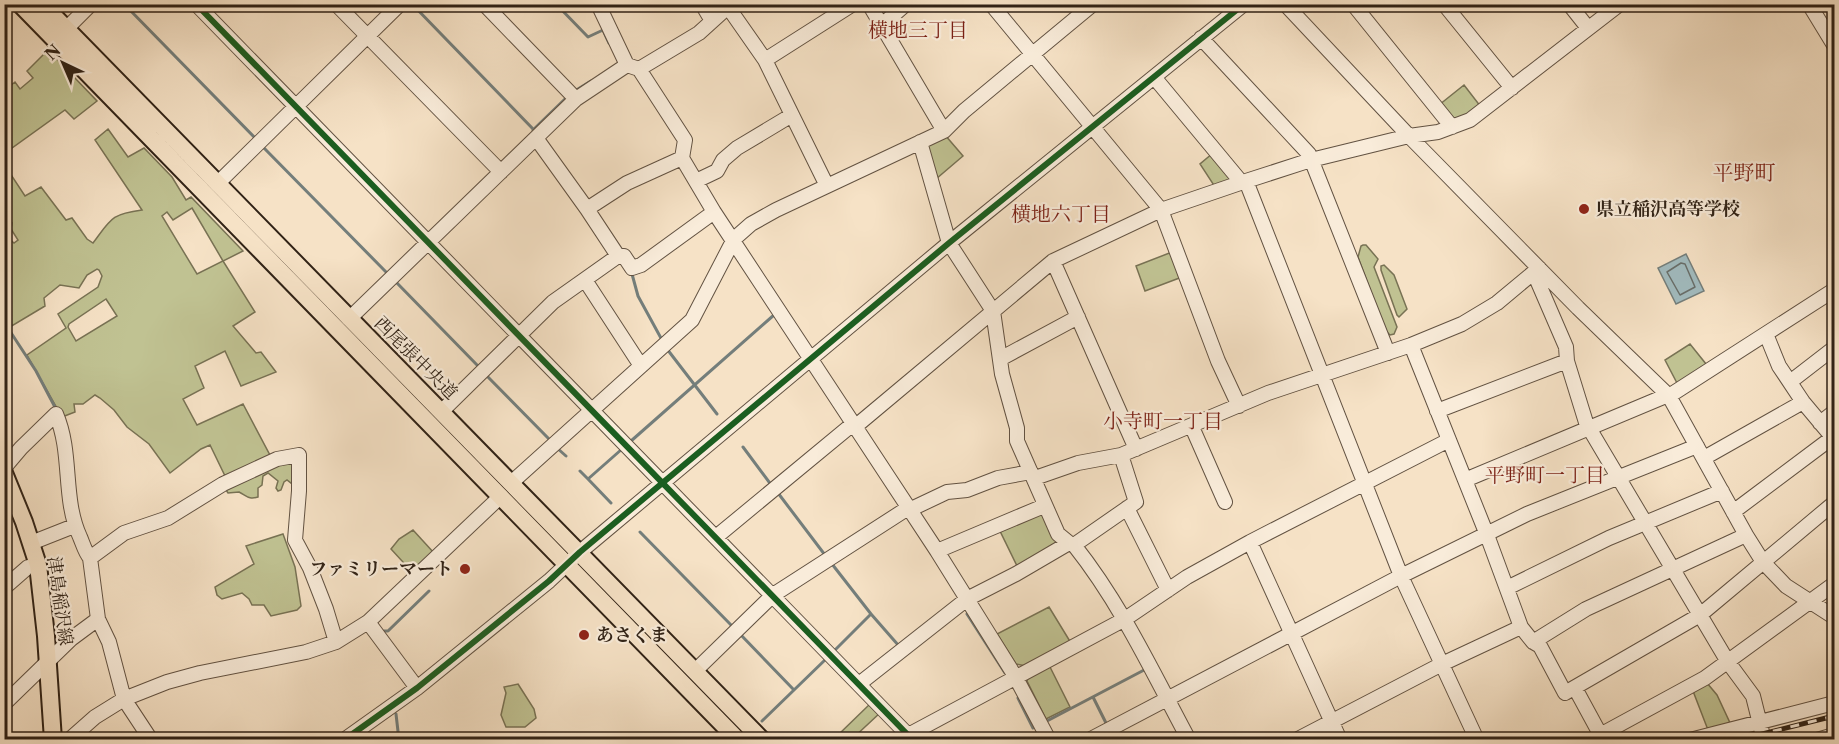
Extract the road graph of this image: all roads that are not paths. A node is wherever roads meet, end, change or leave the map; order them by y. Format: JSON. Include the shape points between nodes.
{"nodes":[{"id":1,"x":20,"y":4,"type":"edge"},
{"id":2,"x":42,"y":4,"type":"edge"},
{"id":3,"x":91,"y":4,"type":"edge"},
{"id":4,"x":196,"y":4,"type":"edge"},
{"id":5,"x":336,"y":4,"type":"edge"},
{"id":6,"x":400,"y":4,"type":"edge"},
{"id":7,"x":484,"y":4,"type":"edge"},
{"id":8,"x":598,"y":4,"type":"edge"},
{"id":9,"x":702,"y":4,"type":"edge"},
{"id":10,"x":853,"y":4,"type":"edge"},
{"id":11,"x":869,"y":4,"type":"edge"},
{"id":12,"x":906,"y":4,"type":"edge"},
{"id":13,"x":991,"y":4,"type":"edge"},
{"id":14,"x":1093,"y":4,"type":"edge"},
{"id":15,"x":1244,"y":4,"type":"edge"},
{"id":16,"x":1285,"y":4,"type":"edge"},
{"id":17,"x":1353,"y":4,"type":"edge"},
{"id":18,"x":1444,"y":4,"type":"edge"},
{"id":19,"x":1569,"y":4,"type":"edge"},
{"id":20,"x":1620,"y":4,"type":"edge"},
{"id":21,"x":1809,"y":4,"type":"edge"},
{"id":22,"x":730,"y":6,"type":"edge"},
{"id":23,"x":712,"y":21,"type":"junction"},
{"id":24,"x":882,"y":25,"type":"junction"},
{"id":25,"x":1588,"y":28,"type":"junction"},
{"id":26,"x":66,"y":29,"type":"junction"},
{"id":27,"x":368,"y":37,"type":"junction"},
{"id":28,"x":1201,"y":38,"type":"junction"},
{"id":29,"x":1834,"y":45,"type":"edge"},
{"id":30,"x":1032,"y":55,"type":"junction"},
{"id":31,"x":765,"y":60,"type":"junction"},
{"id":32,"x":633,"y":67,"type":"junction"},
{"id":33,"x":1154,"y":76,"type":"junction"},
{"id":34,"x":1512,"y":88,"type":"junction"},
{"id":35,"x":576,"y":99,"type":"junction"},
{"id":36,"x":296,"y":107,"type":"junction"},
{"id":37,"x":792,"y":115,"type":"junction"},
{"id":38,"x":1093,"y":126,"type":"junction"},
{"id":39,"x":1452,"y":127,"type":"junction"},
{"id":40,"x":944,"y":131,"type":"junction"},
{"id":41,"x":1409,"y":136,"type":"junction"},
{"id":42,"x":536,"y":138,"type":"junction"},
{"id":43,"x":920,"y":142,"type":"junction"},
{"id":44,"x":682,"y":158,"type":"junction"},
{"id":45,"x":1311,"y":160,"type":"junction"},
{"id":46,"x":501,"y":172,"type":"junction"},
{"id":47,"x":696,"y":181,"type":"junction"},
{"id":48,"x":1244,"y":182,"type":"junction"},
{"id":49,"x":217,"y":184,"type":"junction"},
{"id":50,"x":827,"y":186,"type":"junction"},
{"id":51,"x":586,"y":209,"type":"junction"},
{"id":52,"x":1161,"y":210,"type":"junction"},
{"id":53,"x":714,"y":212,"type":"junction"},
{"id":54,"x":734,"y":239,"type":"junction"},
{"id":55,"x":428,"y":242,"type":"junction"},
{"id":56,"x":949,"y":243,"type":"junction"},
{"id":57,"x":618,"y":256,"type":"junction"},
{"id":58,"x":1053,"y":261,"type":"junction"},
{"id":59,"x":1536,"y":270,"type":"junction"},
{"id":60,"x":585,"y":280,"type":"junction"},
{"id":61,"x":1834,"y":290,"type":"edge"},
{"id":62,"x":993,"y":311,"type":"junction"},
{"id":63,"x":1078,"y":317,"type":"junction"},
{"id":64,"x":349,"y":319,"type":"junction"},
{"id":65,"x":1766,"y":334,"type":"junction"},
{"id":66,"x":519,"y":336,"type":"junction"},
{"id":67,"x":1411,"y":345,"type":"junction"},
{"id":68,"x":1834,"y":348,"type":"edge"},
{"id":69,"x":1388,"y":353,"type":"junction"},
{"id":70,"x":811,"y":357,"type":"junction"},
{"id":71,"x":999,"y":359,"type":"junction"},
{"id":72,"x":1567,"y":361,"type":"junction"},
{"id":73,"x":641,"y":366,"type":"junction"},
{"id":74,"x":1322,"y":376,"type":"junction"},
{"id":75,"x":1790,"y":382,"type":"junction"},
{"id":76,"x":1669,"y":396,"type":"junction"},
{"id":77,"x":1803,"y":402,"type":"junction"},
{"id":78,"x":1239,"y":406,"type":"junction"},
{"id":79,"x":591,"y":409,"type":"junction"},
{"id":80,"x":1437,"y":411,"type":"junction"},
{"id":81,"x":441,"y":412,"type":"junction"},
{"id":82,"x":1834,"y":412,"type":"edge"},
{"id":83,"x":1820,"y":423,"type":"junction"},
{"id":84,"x":855,"y":424,"type":"junction"},
{"id":85,"x":1192,"y":427,"type":"junction"},
{"id":86,"x":1589,"y":428,"type":"junction"},
{"id":87,"x":1834,"y":438,"type":"edge"},
{"id":88,"x":1449,"y":440,"type":"junction"},
{"id":89,"x":1136,"y":449,"type":"junction"},
{"id":90,"x":1700,"y":452,"type":"junction"},
{"id":91,"x":1120,"y":455,"type":"junction"},
{"id":92,"x":4,"y":468,"type":"edge"},
{"id":93,"x":4,"y":473,"type":"edge"},
{"id":94,"x":1033,"y":475,"type":"junction"},
{"id":95,"x":1618,"y":477,"type":"junction"},
{"id":96,"x":1466,"y":480,"type":"junction"},
{"id":97,"x":662,"y":482,"type":"junction"},
{"id":98,"x":1364,"y":483,"type":"junction"},
{"id":99,"x":506,"y":489,"type":"junction"},
{"id":100,"x":1722,"y":491,"type":"junction"},
{"id":101,"x":1225,"y":502,"type":"dead end"},
{"id":102,"x":1834,"y":503,"type":"edge"},
{"id":103,"x":1044,"y":506,"type":"junction"},
{"id":104,"x":1127,"y":508,"type":"junction"},
{"id":105,"x":909,"y":509,"type":"junction"},
{"id":106,"x":1733,"y":512,"type":"junction"},
{"id":107,"x":1646,"y":523,"type":"junction"},
{"id":108,"x":74,"y":526,"type":"junction"},
{"id":109,"x":1487,"y":535,"type":"junction"},
{"id":110,"x":1746,"y":535,"type":"junction"},
{"id":111,"x":717,"y":537,"type":"junction"},
{"id":112,"x":1250,"y":542,"type":"junction"},
{"id":113,"x":31,"y":543,"type":"junction"},
{"id":114,"x":1071,"y":544,"type":"junction"},
{"id":115,"x":938,"y":551,"type":"junction"},
{"id":116,"x":574,"y":557,"type":"junction"},
{"id":117,"x":90,"y":558,"type":"junction"},
{"id":118,"x":1763,"y":562,"type":"junction"},
{"id":119,"x":38,"y":565,"type":"junction"},
{"id":120,"x":1673,"y":569,"type":"junction"},
{"id":121,"x":1401,"y":576,"type":"junction"},
{"id":122,"x":1834,"y":584,"type":"edge"},
{"id":123,"x":4,"y":588,"type":"edge"},
{"id":124,"x":1507,"y":588,"type":"junction"},
{"id":125,"x":1168,"y":590,"type":"junction"},
{"id":126,"x":773,"y":595,"type":"junction"},
{"id":127,"x":967,"y":599,"type":"junction"},
{"id":128,"x":1811,"y":602,"type":"junction"},
{"id":129,"x":1700,"y":615,"type":"junction"},
{"id":130,"x":1834,"y":617,"type":"edge"},
{"id":131,"x":98,"y":619,"type":"junction"},
{"id":132,"x":1125,"y":619,"type":"junction"},
{"id":133,"x":368,"y":622,"type":"junction"},
{"id":134,"x":1521,"y":627,"type":"junction"},
{"id":135,"x":1292,"y":634,"type":"junction"},
{"id":136,"x":336,"y":642,"type":"junction"},
{"id":137,"x":1533,"y":642,"type":"junction"},
{"id":138,"x":1728,"y":662,"type":"junction"},
{"id":139,"x":48,"y":663,"type":"junction"},
{"id":140,"x":1442,"y":664,"type":"junction"},
{"id":141,"x":695,"y":671,"type":"junction"},
{"id":142,"x":1016,"y":676,"type":"junction"},
{"id":143,"x":859,"y":684,"type":"junction"},
{"id":144,"x":417,"y":688,"type":"junction"},
{"id":145,"x":1575,"y":688,"type":"junction"},
{"id":146,"x":124,"y":699,"type":"junction"},
{"id":147,"x":1167,"y":699,"type":"junction"},
{"id":148,"x":1834,"y":703,"type":"edge"},
{"id":149,"x":4,"y":704,"type":"edge"},
{"id":150,"x":1331,"y":721,"type":"junction"},
{"id":151,"x":1760,"y":722,"type":"junction"},
{"id":152,"x":1834,"y":735,"type":"edge"},
{"id":153,"x":908,"y":736,"type":"edge"},
{"id":154,"x":1595,"y":737,"type":"edge"},
{"id":155,"x":53,"y":740,"type":"edge"},
{"id":156,"x":69,"y":740,"type":"edge"},
{"id":157,"x":151,"y":740,"type":"edge"},
{"id":158,"x":344,"y":740,"type":"edge"},
{"id":159,"x":738,"y":740,"type":"edge"},
{"id":160,"x":762,"y":740,"type":"edge"},
{"id":161,"x":1049,"y":740,"type":"edge"},
{"id":162,"x":1089,"y":740,"type":"edge"},
{"id":163,"x":1189,"y":740,"type":"edge"},
{"id":164,"x":1296,"y":740,"type":"edge"},
{"id":165,"x":1340,"y":740,"type":"edge"},
{"id":166,"x":1477,"y":740,"type":"edge"},
{"id":167,"x":1690,"y":740,"type":"edge"},
{"id":168,"x":1764,"y":740,"type":"edge"},
{"id":169,"x":1817,"y":740,"type":"edge"}],
"edges":[{"from":1,"to":99,"type":"main road","name":"西尾張中央道"},
{"from":2,"to":26,"type":"main road","name":"西尾張中央道"},
{"from":3,"to":26,"type":"street"},
{"from":4,"to":36,"type":"street"},
{"from":5,"to":27,"type":"street"},
{"from":6,"to":27,"type":"street"},
{"from":7,"to":35,"type":"street"},
{"from":8,"to":32,"type":"street"},
{"from":9,"to":23,"type":"street"},
{"from":10,"to":31,"type":"street"},
{"from":11,"to":24,"type":"street"},
{"from":12,"to":24,"type":"street"},
{"from":13,"to":30,"type":"street"},
{"from":14,"to":30,"type":"street"},
{"from":15,"to":28,"type":"street"},
{"from":16,"to":41,"type":"street"},
{"from":17,"to":39,"type":"street"},
{"from":18,"to":34,"type":"street"},
{"from":19,"to":25,"type":"street"},
{"from":20,"to":25,"type":"street"},
{"from":21,"to":29,"type":"street"},
{"from":22,"to":23,"type":"street"},
{"from":22,"to":31,"type":"street"},
{"from":23,"to":32,"type":"street","via":[[699,33]]},
{"from":24,"to":40,"type":"street"},
{"from":25,"to":34,"type":"street"},
{"from":26,"to":49,"type":"main road","name":"西尾張中央道"},
{"from":27,"to":36,"type":"street"},
{"from":27,"to":46,"type":"street"},
{"from":28,"to":33,"type":"street"},
{"from":28,"to":45,"type":"street"},
{"from":30,"to":38,"type":"street"},
{"from":30,"to":40,"type":"street"},
{"from":31,"to":37,"type":"street"},
{"from":32,"to":35,"type":"street"},
{"from":32,"to":44,"type":"street","via":[[685,140]]},
{"from":33,"to":38,"type":"street"},
{"from":33,"to":48,"type":"street"},
{"from":34,"to":39,"type":"street","via":[[1470,120]]},
{"from":35,"to":42,"type":"street"},
{"from":36,"to":49,"type":"street"},
{"from":36,"to":55,"type":"street"},
{"from":37,"to":47,"type":"street","via":[[737,148],[717,171]]},
{"from":37,"to":50,"type":"street"},
{"from":38,"to":52,"type":"street"},
{"from":38,"to":56,"type":"street"},
{"from":39,"to":41,"type":"street"},
{"from":40,"to":43,"type":"street"},
{"from":41,"to":45,"type":"street"},
{"from":41,"to":59,"type":"street"},
{"from":42,"to":46,"type":"street"},
{"from":42,"to":51,"type":"street"},
{"from":43,"to":50,"type":"street"},
{"from":43,"to":56,"type":"street"},
{"from":44,"to":47,"type":"street"},
{"from":44,"to":51,"type":"street","via":[[627,183]]},
{"from":45,"to":48,"type":"street"},
{"from":45,"to":69,"type":"street"},
{"from":46,"to":55,"type":"street"},
{"from":47,"to":53,"type":"street"},
{"from":48,"to":52,"type":"street"},
{"from":48,"to":74,"type":"street"},
{"from":49,"to":64,"type":"main road","name":"西尾張中央道"},
{"from":50,"to":54,"type":"street","via":[[751,224]]},
{"from":51,"to":57,"type":"street"},
{"from":52,"to":58,"type":"street"},
{"from":52,"to":78,"type":"street"},
{"from":53,"to":54,"type":"street"},
{"from":53,"to":57,"type":"street","via":[[641,265],[632,268],[624,256]]},
{"from":54,"to":70,"type":"street"},
{"from":54,"to":73,"type":"street","via":[[692,320]]},
{"from":55,"to":64,"type":"street"},
{"from":55,"to":66,"type":"street"},
{"from":56,"to":62,"type":"street"},
{"from":56,"to":70,"type":"street"},
{"from":57,"to":60,"type":"street"},
{"from":58,"to":62,"type":"street"},
{"from":58,"to":63,"type":"street"},
{"from":59,"to":67,"type":"street","via":[[1476,316]]},
{"from":59,"to":72,"type":"street","via":[[1566,347]]},
{"from":59,"to":76,"type":"street"},
{"from":60,"to":66,"type":"street","via":[[553,302]]},
{"from":60,"to":73,"type":"street"},
{"from":61,"to":65,"type":"street"},
{"from":62,"to":71,"type":"street"},
{"from":62,"to":84,"type":"street"},
{"from":63,"to":71,"type":"street"},
{"from":63,"to":89,"type":"street"},
{"from":64,"to":81,"type":"main road","name":"西尾張中央道"},
{"from":65,"to":75,"type":"street"},
{"from":65,"to":76,"type":"street"},
{"from":66,"to":79,"type":"street"},
{"from":66,"to":81,"type":"street"},
{"from":67,"to":69,"type":"street"},
{"from":67,"to":80,"type":"street"},
{"from":68,"to":75,"type":"street"},
{"from":69,"to":74,"type":"street"},
{"from":70,"to":84,"type":"street"},
{"from":70,"to":97,"type":"street"},
{"from":71,"to":94,"type":"street","via":[[1017,441]]},
{"from":72,"to":80,"type":"street"},
{"from":72,"to":86,"type":"street"},
{"from":73,"to":79,"type":"street"},
{"from":74,"to":78,"type":"street"},
{"from":74,"to":98,"type":"street"},
{"from":75,"to":77,"type":"street"},
{"from":76,"to":86,"type":"street"},
{"from":76,"to":90,"type":"street"},
{"from":77,"to":83,"type":"street"},
{"from":77,"to":90,"type":"street"},
{"from":78,"to":85,"type":"street"},
{"from":79,"to":97,"type":"street"},
{"from":79,"to":99,"type":"street"},
{"from":80,"to":88,"type":"street"},
{"from":81,"to":99,"type":"main road","name":"西尾張中央道"},
{"from":82,"to":83,"type":"street"},
{"from":83,"to":87,"type":"street"},
{"from":84,"to":105,"type":"street"},
{"from":84,"to":111,"type":"street"},
{"from":85,"to":89,"type":"street"},
{"from":85,"to":101,"type":"street"},
{"from":86,"to":95,"type":"street"},
{"from":86,"to":96,"type":"street"},
{"from":87,"to":106,"type":"street"},
{"from":88,"to":96,"type":"street"},
{"from":88,"to":98,"type":"street"},
{"from":89,"to":91,"type":"street"},
{"from":90,"to":95,"type":"street"},
{"from":90,"to":100,"type":"street"},
{"from":91,"to":94,"type":"street"},
{"from":91,"to":104,"type":"street","via":[[1136,502]]},
{"from":92,"to":108,"type":"street","via":[[56,414],[63,430]]},
{"from":93,"to":113,"type":"main road","name":"津島稲沢線"},
{"from":94,"to":103,"type":"street"},
{"from":94,"to":105,"type":"street","via":[[998,478],[967,490],[946,492]]},
{"from":95,"to":107,"type":"street"},
{"from":95,"to":109,"type":"street","via":[[1527,514]]},
{"from":96,"to":109,"type":"street"},
{"from":97,"to":111,"type":"street"},
{"from":97,"to":116,"type":"street"},
{"from":98,"to":112,"type":"street"},
{"from":98,"to":121,"type":"street"},
{"from":99,"to":116,"type":"main road","name":"西尾張中央道"},
{"from":99,"to":133,"type":"street"},
{"from":100,"to":106,"type":"street"},
{"from":100,"to":107,"type":"street"},
{"from":102,"to":118,"type":"street"},
{"from":103,"to":114,"type":"street","via":[[1058,534]]},
{"from":103,"to":115,"type":"street"},
{"from":104,"to":114,"type":"street"},
{"from":104,"to":125,"type":"street"},
{"from":105,"to":115,"type":"street"},
{"from":105,"to":126,"type":"street"},
{"from":106,"to":110,"type":"street"},
{"from":107,"to":120,"type":"street"},
{"from":107,"to":124,"type":"street"},
{"from":108,"to":113,"type":"street"},
{"from":108,"to":117,"type":"street"},
{"from":109,"to":121,"type":"street"},
{"from":109,"to":124,"type":"street"},
{"from":110,"to":118,"type":"street"},
{"from":110,"to":120,"type":"street"},
{"from":111,"to":126,"type":"street"},
{"from":112,"to":125,"type":"street"},
{"from":112,"to":135,"type":"street"},
{"from":113,"to":119,"type":"main road","name":"津島稲沢線"},
{"from":114,"to":127,"type":"street"},
{"from":114,"to":132,"type":"street","via":[[1097,574]]},
{"from":115,"to":127,"type":"street"},
{"from":116,"to":141,"type":"main road","name":"西尾張中央道"},
{"from":116,"to":144,"type":"street"},
{"from":116,"to":159,"type":"main road","name":"西尾張中央道"},
{"from":117,"to":131,"type":"street"},
{"from":117,"to":136,"type":"street","via":[[124,533],[168,518],[223,484],[277,459],[299,455],[296,540]]},
{"from":118,"to":128,"type":"street","via":[[1786,586]]},
{"from":118,"to":129,"type":"street"},
{"from":119,"to":123,"type":"street","via":[[28,567]]},
{"from":119,"to":139,"type":"main road","name":"津島稲沢線"},
{"from":120,"to":129,"type":"street"},
{"from":120,"to":137,"type":"street","via":[[1586,609]]},
{"from":121,"to":135,"type":"street"},
{"from":121,"to":140,"type":"street"},
{"from":122,"to":128,"type":"street"},
{"from":124,"to":134,"type":"street"},
{"from":125,"to":132,"type":"street"},
{"from":126,"to":141,"type":"street"},
{"from":126,"to":143,"type":"street"},
{"from":127,"to":142,"type":"street"},
{"from":127,"to":143,"type":"street"},
{"from":128,"to":130,"type":"street"},
{"from":128,"to":138,"type":"street"},
{"from":129,"to":138,"type":"street"},
{"from":129,"to":145,"type":"street"},
{"from":131,"to":139,"type":"street"},
{"from":131,"to":146,"type":"street","via":[[109,642]]},
{"from":132,"to":142,"type":"street"},
{"from":132,"to":147,"type":"street"},
{"from":133,"to":136,"type":"street"},
{"from":133,"to":144,"type":"street"},
{"from":134,"to":137,"type":"street"},
{"from":134,"to":140,"type":"street"},
{"from":135,"to":147,"type":"street"},
{"from":135,"to":150,"type":"street"},
{"from":136,"to":146,"type":"street","via":[[306,652],[200,673]]},
{"from":137,"to":145,"type":"street","via":[[1540,646],[1565,693]]},
{"from":138,"to":151,"type":"street","via":[[1754,696]]},
{"from":138,"to":154,"type":"street"},
{"from":139,"to":149,"type":"street"},
{"from":139,"to":155,"type":"main road","name":"津島稲沢線"},
{"from":140,"to":150,"type":"street"},
{"from":140,"to":166,"type":"street"},
{"from":141,"to":160,"type":"main road","name":"西尾張中央道"},
{"from":142,"to":153,"type":"street"},
{"from":142,"to":161,"type":"street"},
{"from":143,"to":153,"type":"street"},
{"from":144,"to":158,"type":"street"},
{"from":145,"to":154,"type":"street"},
{"from":146,"to":156,"type":"street"},
{"from":146,"to":157,"type":"street"},
{"from":147,"to":162,"type":"street"},
{"from":147,"to":163,"type":"street"},
{"from":148,"to":151,"type":"street"},
{"from":150,"to":164,"type":"street"},
{"from":150,"to":165,"type":"street"},
{"from":151,"to":167,"type":"street"},
{"from":151,"to":168,"type":"street"},
{"from":152,"to":169,"type":"street"}]}
